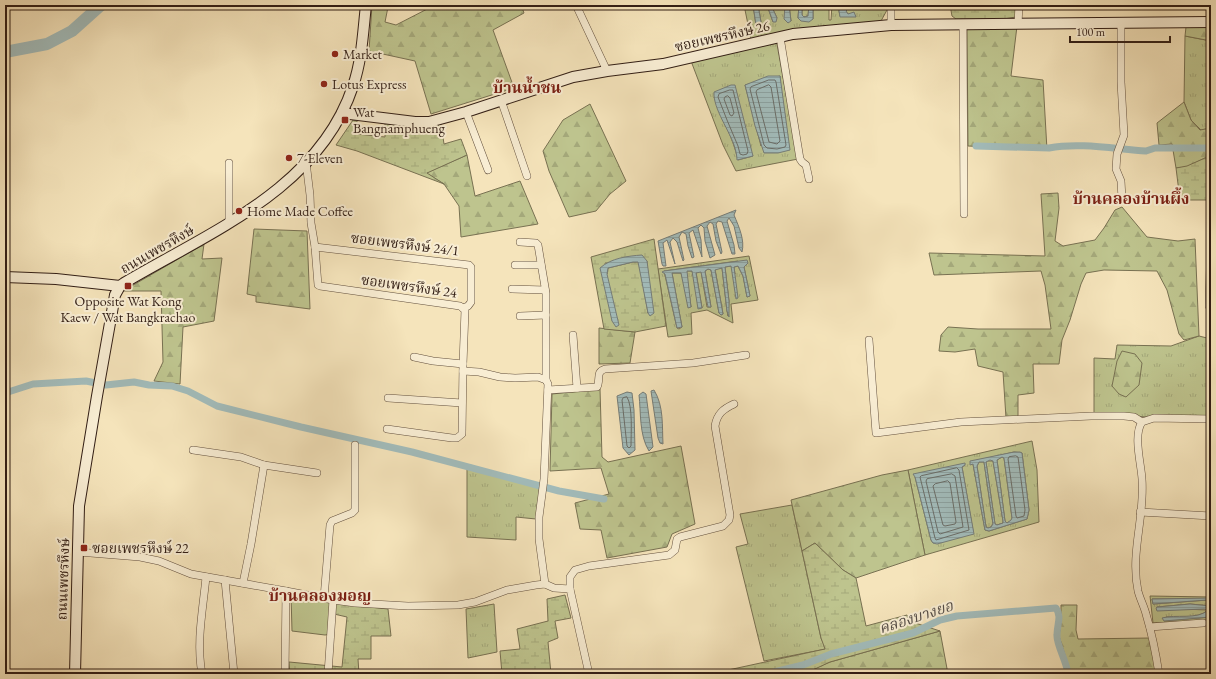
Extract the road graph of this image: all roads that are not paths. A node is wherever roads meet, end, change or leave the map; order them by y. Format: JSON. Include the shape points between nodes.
{"nodes":[{"id":1,"x":366,"y":5,"type":"edge"},
{"id":2,"x":576,"y":5,"type":"edge"},
{"id":3,"x":891,"y":5,"type":"edge"},
{"id":4,"x":1019,"y":5,"type":"edge"},
{"id":5,"x":1211,"y":22,"type":"edge"},
{"id":6,"x":963,"y":24,"type":"junction"},
{"id":7,"x":1018,"y":24,"type":"junction"},
{"id":8,"x":1121,"y":24,"type":"junction"},
{"id":9,"x":891,"y":25,"type":"junction"},
{"id":10,"x":780,"y":37,"type":"junction"},
{"id":11,"x":607,"y":71,"type":"junction"},
{"id":12,"x":500,"y":100,"type":"junction"},
{"id":13,"x":466,"y":112,"type":"junction"},
{"id":14,"x":342,"y":113,"type":"junction"},
{"id":15,"x":306,"y":162,"type":"junction"},
{"id":16,"x":229,"y":163,"type":"dead end"},
{"id":17,"x":488,"y":170,"type":"dead end"},
{"id":18,"x":527,"y":176,"type":"dead end"},
{"id":19,"x":809,"y":179,"type":"dead end"},
{"id":20,"x":1122,"y":200,"type":"dead end"},
{"id":21,"x":964,"y":214,"type":"dead end"},
{"id":22,"x":229,"y":223,"type":"junction"},
{"id":23,"x":520,"y":242,"type":"dead end"},
{"id":24,"x":316,"y":247,"type":"junction"},
{"id":25,"x":515,"y":265,"type":"dead end"},
{"id":26,"x":541,"y":265,"type":"junction"},
{"id":27,"x":1211,"y":268,"type":"edge"},
{"id":28,"x":5,"y":277,"type":"edge"},
{"id":29,"x":120,"y":286,"type":"junction"},
{"id":30,"x":512,"y":289,"type":"dead end"},
{"id":31,"x":545,"y":290,"type":"junction"},
{"id":32,"x":1209,"y":306,"type":"dead end"},
{"id":33,"x":463,"y":308,"type":"junction"},
{"id":34,"x":546,"y":314,"type":"junction"},
{"id":35,"x":520,"y":316,"type":"dead end"},
{"id":36,"x":573,"y":335,"type":"dead end"},
{"id":37,"x":869,"y":340,"type":"dead end"},
{"id":38,"x":746,"y":355,"type":"dead end"},
{"id":39,"x":414,"y":357,"type":"dead end"},
{"id":40,"x":463,"y":368,"type":"junction"},
{"id":41,"x":546,"y":380,"type":"junction"},
{"id":42,"x":577,"y":388,"type":"junction"},
{"id":43,"x":548,"y":390,"type":"junction"},
{"id":44,"x":388,"y":398,"type":"dead end"},
{"id":45,"x":462,"y":403,"type":"junction"},
{"id":46,"x":734,"y":404,"type":"dead end"},
{"id":47,"x":1211,"y":419,"type":"edge"},
{"id":48,"x":1142,"y":422,"type":"junction"},
{"id":49,"x":387,"y":428,"type":"dead end"},
{"id":50,"x":355,"y":445,"type":"dead end"},
{"id":51,"x":193,"y":450,"type":"dead end"},
{"id":52,"x":264,"y":465,"type":"junction"},
{"id":53,"x":317,"y":473,"type":"dead end"},
{"id":54,"x":1140,"y":512,"type":"junction"},
{"id":55,"x":1211,"y":516,"type":"edge"},
{"id":56,"x":78,"y":552,"type":"junction"},
{"id":57,"x":206,"y":577,"type":"junction"},
{"id":58,"x":225,"y":580,"type":"junction"},
{"id":59,"x":244,"y":584,"type":"junction"},
{"id":60,"x":545,"y":584,"type":"junction"},
{"id":61,"x":570,"y":589,"type":"junction"},
{"id":62,"x":286,"y":591,"type":"junction"},
{"id":63,"x":324,"y":598,"type":"junction"},
{"id":64,"x":333,"y":600,"type":"junction"},
{"id":65,"x":1203,"y":623,"type":"dead end"},
{"id":66,"x":1150,"y":627,"type":"junction"},
{"id":67,"x":75,"y":674,"type":"edge"},
{"id":68,"x":202,"y":674,"type":"edge"},
{"id":69,"x":234,"y":674,"type":"edge"},
{"id":70,"x":285,"y":674,"type":"edge"},
{"id":71,"x":328,"y":674,"type":"edge"},
{"id":72,"x":589,"y":674,"type":"edge"},
{"id":73,"x":1159,"y":674,"type":"edge"}],
"edges":[{"from":1,"to":14,"type":"street","name":"ถนนเพชรหึงษ์","via":[[360,59],[354,85]]},
{"from":2,"to":11,"type":"street"},
{"from":3,"to":9,"type":"street"},
{"from":4,"to":7,"type":"street"},
{"from":5,"to":8,"type":"street","name":"ซอยเพชรหึงษ์ 26"},
{"from":6,"to":7,"type":"street","name":"ซอยเพชรหึงษ์ 26"},
{"from":6,"to":9,"type":"street","name":"ซอยเพชรหึงษ์ 26"},
{"from":6,"to":21,"type":"street"},
{"from":7,"to":8,"type":"street","name":"ซอยเพชรหึงษ์ 26"},
{"from":8,"to":20,"type":"street","via":[[1124,134],[1119,146],[1116,169],[1121,181]]},
{"from":9,"to":10,"type":"street","name":"ซอยเพชรหึงษ์ 26"},
{"from":10,"to":11,"type":"street","name":"ซอยเพชรหึงษ์ 26","via":[[663,64]]},
{"from":10,"to":19,"type":"street","via":[[800,159],[806,164]]},
{"from":11,"to":12,"type":"street","name":"ซอยเพชรหึงษ์ 26","via":[[573,77]]},
{"from":12,"to":13,"type":"street","name":"ซอยเพชรหึงษ์ 26"},
{"from":12,"to":18,"type":"street"},
{"from":13,"to":14,"type":"street","name":"ซอยเพชรหึงษ์ 26","via":[[429,122]]},
{"from":13,"to":17,"type":"street"},
{"from":14,"to":15,"type":"street","name":"ถนนเพชรหึงษ์","via":[[325,140]]},
{"from":15,"to":22,"type":"street","name":"ถนนเพชรหึงษ์","via":[[256,206]]},
{"from":15,"to":24,"type":"street","name":"ซอยเพชรหึงษ์ 24","via":[[311,223]]},
{"from":16,"to":22,"type":"street"},
{"from":22,"to":29,"type":"street","name":"ถนนเพชรหึงษ์"},
{"from":23,"to":26,"type":"street","via":[[538,245]]},
{"from":24,"to":33,"type":"street","name":"ซอยเพชรหึงษ์ 24","via":[[318,284],[322,288]]},
{"from":24,"to":33,"type":"street","name":"ซอยเพชรหึงษ์ 24/1","via":[[469,265],[471,302]]},
{"from":25,"to":26,"type":"street"},
{"from":26,"to":31,"type":"street"},
{"from":27,"to":32,"type":"street"},
{"from":28,"to":29,"type":"street"},
{"from":29,"to":56,"type":"street","name":"ถนนเพชรหึงษ์","via":[[115,294],[111,314],[79,506]]},
{"from":30,"to":31,"type":"street"},
{"from":31,"to":34,"type":"street"},
{"from":33,"to":40,"type":"street","name":"ซอยเพชรหึงษ์ 24"},
{"from":34,"to":35,"type":"street"},
{"from":34,"to":41,"type":"street"},
{"from":36,"to":42,"type":"street"},
{"from":37,"to":48,"type":"street","via":[[876,433],[961,422],[1091,416],[1124,416]]},
{"from":38,"to":42,"type":"street","via":[[692,363],[605,369],[599,373],[597,387]]},
{"from":39,"to":40,"type":"street"},
{"from":40,"to":41,"type":"street","via":[[500,377],[538,377]]},
{"from":40,"to":45,"type":"street","name":"ซอยเพชรหึงษ์ 24"},
{"from":41,"to":43,"type":"street"},
{"from":42,"to":43,"type":"street"},
{"from":43,"to":60,"type":"street","via":[[544,479],[539,517]]},
{"from":44,"to":45,"type":"street"},
{"from":45,"to":49,"type":"street","name":"ซอยเพชรหึงษ์ 24","via":[[462,434],[457,438]]},
{"from":46,"to":61,"type":"street","via":[[722,410],[715,426],[730,515],[728,523],[680,537],[677,539],[675,550],[668,555],[575,570],[571,573]]},
{"from":47,"to":48,"type":"street","via":[[1154,418]]},
{"from":48,"to":54,"type":"street","via":[[1138,426],[1137,435],[1142,478]]},
{"from":50,"to":63,"type":"street","via":[[355,510],[332,521],[330,525]]},
{"from":51,"to":52,"type":"street","via":[[241,457]]},
{"from":52,"to":53,"type":"street"},
{"from":52,"to":59,"type":"street"},
{"from":54,"to":55,"type":"street"},
{"from":54,"to":66,"type":"street","via":[[1134,564],[1138,592]]},
{"from":56,"to":57,"type":"street","via":[[150,558],[190,574]]},
{"from":56,"to":67,"type":"street","name":"ถนนเพชรหึงษ์"},
{"from":57,"to":58,"type":"street"},
{"from":57,"to":68,"type":"street","via":[[200,634]]},
{"from":58,"to":59,"type":"street"},
{"from":58,"to":69,"type":"street"},
{"from":59,"to":62,"type":"street"},
{"from":60,"to":61,"type":"street","via":[[554,588]]},
{"from":60,"to":64,"type":"street","via":[[507,590],[475,602],[458,605],[383,605]]},
{"from":61,"to":72,"type":"street"},
{"from":62,"to":63,"type":"street"},
{"from":62,"to":70,"type":"street"},
{"from":63,"to":64,"type":"street"},
{"from":64,"to":71,"type":"street"},
{"from":65,"to":66,"type":"street"},
{"from":66,"to":73,"type":"street"}]}
